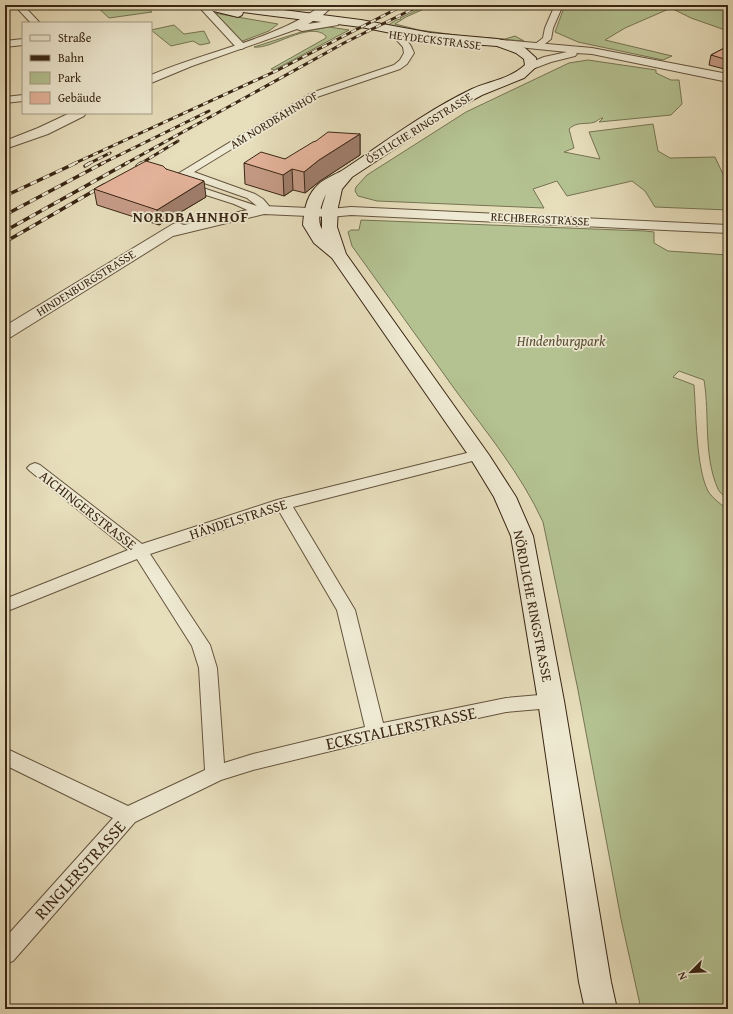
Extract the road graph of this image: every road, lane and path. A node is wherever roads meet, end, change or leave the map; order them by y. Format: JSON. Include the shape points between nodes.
{"nodes":[{"id":1,"x":18,"y":5,"type":"edge"},
{"id":2,"x":202,"y":5,"type":"edge"},
{"id":3,"x":225,"y":5,"type":"edge"},
{"id":4,"x":318,"y":5,"type":"edge"},
{"id":5,"x":331,"y":5,"type":"edge"},
{"id":6,"x":559,"y":5,"type":"edge"},
{"id":7,"x":305,"y":18,"type":"junction"},
{"id":8,"x":35,"y":22,"type":"edge"},
{"id":9,"x":353,"y":22,"type":"junction"},
{"id":10,"x":334,"y":23,"type":"junction"},
{"id":11,"x":282,"y":33,"type":"junction"},
{"id":12,"x":398,"y":37,"type":"junction"},
{"id":13,"x":263,"y":39,"type":"junction"},
{"id":14,"x":22,"y":42,"type":"edge"},
{"id":15,"x":491,"y":42,"type":"junction"},
{"id":16,"x":5,"y":44,"type":"edge"},
{"id":17,"x":241,"y":46,"type":"junction"},
{"id":18,"x":524,"y":50,"type":"junction"},
{"id":19,"x":578,"y":54,"type":"junction"},
{"id":20,"x":531,"y":66,"type":"junction"},
{"id":21,"x":668,"y":66,"type":"junction"},
{"id":22,"x":728,"y":78,"type":"edge"},
{"id":23,"x":152,"y":79,"type":"edge"},
{"id":24,"x":493,"y":85,"type":"junction"},
{"id":25,"x":22,"y":98,"type":"edge"},
{"id":26,"x":5,"y":100,"type":"edge"},
{"id":27,"x":78,"y":114,"type":"edge"},
{"id":28,"x":5,"y":145,"type":"edge"},
{"id":29,"x":186,"y":173,"type":"junction"},
{"id":30,"x":347,"y":174,"type":"junction"},
{"id":31,"x":257,"y":208,"type":"junction"},
{"id":32,"x":314,"y":209,"type":"junction"},
{"id":33,"x":330,"y":210,"type":"junction"},
{"id":34,"x":728,"y":229,"type":"edge"},
{"id":35,"x":338,"y":254,"type":"junction"},
{"id":36,"x":5,"y":333,"type":"edge"},
{"id":37,"x":479,"y":455,"type":"junction"},
{"id":38,"x":35,"y":468,"type":"dead end"},
{"id":39,"x":283,"y":504,"type":"junction"},
{"id":40,"x":140,"y":551,"type":"junction"},
{"id":41,"x":5,"y":606,"type":"edge"},
{"id":42,"x":551,"y":701,"type":"junction"},
{"id":43,"x":376,"y":732,"type":"junction"},
{"id":44,"x":5,"y":756,"type":"edge"},
{"id":45,"x":253,"y":762,"type":"joint"},
{"id":46,"x":215,"y":774,"type":"junction"},
{"id":47,"x":128,"y":816,"type":"junction"},
{"id":48,"x":5,"y":954,"type":"edge"},
{"id":49,"x":600,"y":1009,"type":"edge"}],
"edges":[{"from":1,"to":8,"type":"street"},
{"from":2,"to":7,"type":"main road","via":[[243,14]]},
{"from":2,"to":17,"type":"street"},
{"from":3,"to":7,"type":"main road"},
{"from":4,"to":7,"type":"street"},
{"from":5,"to":7,"type":"street"},
{"from":5,"to":9,"type":"street","via":[[342,17]]},
{"from":6,"to":18,"type":"street","name":"ÖSTLICHE RINGSTRASSE","via":[[546,39]]},
{"from":7,"to":9,"type":"main road","name":"HEYDECKSTRASSE"},
{"from":7,"to":10,"type":"main road","name":"HEYDECKSTRASSE"},
{"from":7,"to":11,"type":"street"},
{"from":7,"to":13,"type":"street"},
{"from":9,"to":15,"type":"main road","name":"HEYDECKSTRASSE","via":[[426,37]]},
{"from":10,"to":11,"type":"street"},
{"from":10,"to":12,"type":"main road","name":"HEYDECKSTRASSE"},
{"from":11,"to":13,"type":"street"},
{"from":12,"to":18,"type":"main road","name":"HEYDECKSTRASSE","via":[[478,44],[503,52]]},
{"from":12,"to":29,"type":"street","name":"AM NORDBAHNHOF","via":[[407,46],[409,53],[404,62],[397,67],[314,95]]},
{"from":13,"to":17,"type":"street"},
{"from":14,"to":16,"type":"street"},
{"from":15,"to":18,"type":"main road","name":"HEYDECKSTRASSE"},
{"from":15,"to":18,"type":"street","name":"HEYDECKSTRASSE"},
{"from":17,"to":23,"type":"street"},
{"from":18,"to":19,"type":"street","name":"HEYDECKSTRASSE"},
{"from":18,"to":20,"type":"main road","via":[[530,58]]},
{"from":18,"to":21,"type":"street","name":"HEYDECKSTRASSE","via":[[612,54]]},
{"from":18,"to":24,"type":"main road","name":"ÖSTLICHE RINGSTRASSE","via":[[516,69]]},
{"from":19,"to":20,"type":"street","via":[[548,59]]},
{"from":19,"to":21,"type":"street","name":"HEYDECKSTRASSE"},
{"from":20,"to":24,"type":"main road","name":"ÖSTLICHE RINGSTRASSE","via":[[527,71],[511,79]]},
{"from":21,"to":22,"type":"street","name":"HEYDECKSTRASSE"},
{"from":24,"to":30,"type":"main road","name":"ÖSTLICHE RINGSTRASSE","via":[[404,135]]},
{"from":25,"to":26,"type":"street"},
{"from":27,"to":28,"type":"street","via":[[47,130]]},
{"from":29,"to":31,"type":"street","via":[[252,196],[259,201]]},
{"from":29,"to":31,"type":"street","name":"AM NORDBAHNHOF","via":[[172,181]]},
{"from":30,"to":32,"type":"main road","name":"ÖSTLICHE RINGSTRASSE","via":[[321,189]]},
{"from":30,"to":33,"type":"main road","name":"ÖSTLICHE RINGSTRASSE","via":[[335,188]]},
{"from":31,"to":32,"type":"street","name":"HINDENBURGSTRASSE"},
{"from":31,"to":36,"type":"street","name":"HINDENBURGSTRASSE","via":[[187,224],[168,233]]},
{"from":32,"to":33,"type":"street","name":"HINDENBURGSTRASSE"},
{"from":32,"to":35,"type":"main road","name":"NÖRDLICHE RINGSTRASSE","via":[[311,225],[315,233]]},
{"from":33,"to":34,"type":"street","name":"RECHBERGSTRASSE"},
{"from":33,"to":35,"type":"main road","name":"NÖRDLICHE RINGSTRASSE","via":[[329,227]]},
{"from":35,"to":37,"type":"main road","name":"NÖRDLICHE RINGSTRASSE"},
{"from":37,"to":39,"type":"street","name":"HÄNDELSTRASSE"},
{"from":37,"to":42,"type":"main road","name":"NÖRDLICHE RINGSTRASSE","via":[[505,497],[522,536]]},
{"from":38,"to":40,"type":"street","name":"AICHINGERSTRASSE"},
{"from":39,"to":40,"type":"street","name":"HÄNDELSTRASSE"},
{"from":39,"to":43,"type":"street","via":[[346,610]]},
{"from":40,"to":41,"type":"street","name":"HÄNDELSTRASSE"},
{"from":40,"to":46,"type":"street","name":"AICHINGERSTRASSE","via":[[201,645],[208,668]]},
{"from":42,"to":43,"type":"street","name":"ECKSTALLERSTRASSE","via":[[506,705]]},
{"from":42,"to":49,"type":"main road","name":"NÖRDLICHE RINGSTRASSE"},
{"from":43,"to":45,"type":"street","name":"ECKSTALLERSTRASSE"},
{"from":44,"to":47,"type":"street"},
{"from":45,"to":46,"type":"street","name":"RINGLERSTRASSE"},
{"from":46,"to":47,"type":"street","name":"RINGLERSTRASSE"},
{"from":47,"to":48,"type":"street","name":"RINGLERSTRASSE"}]}
